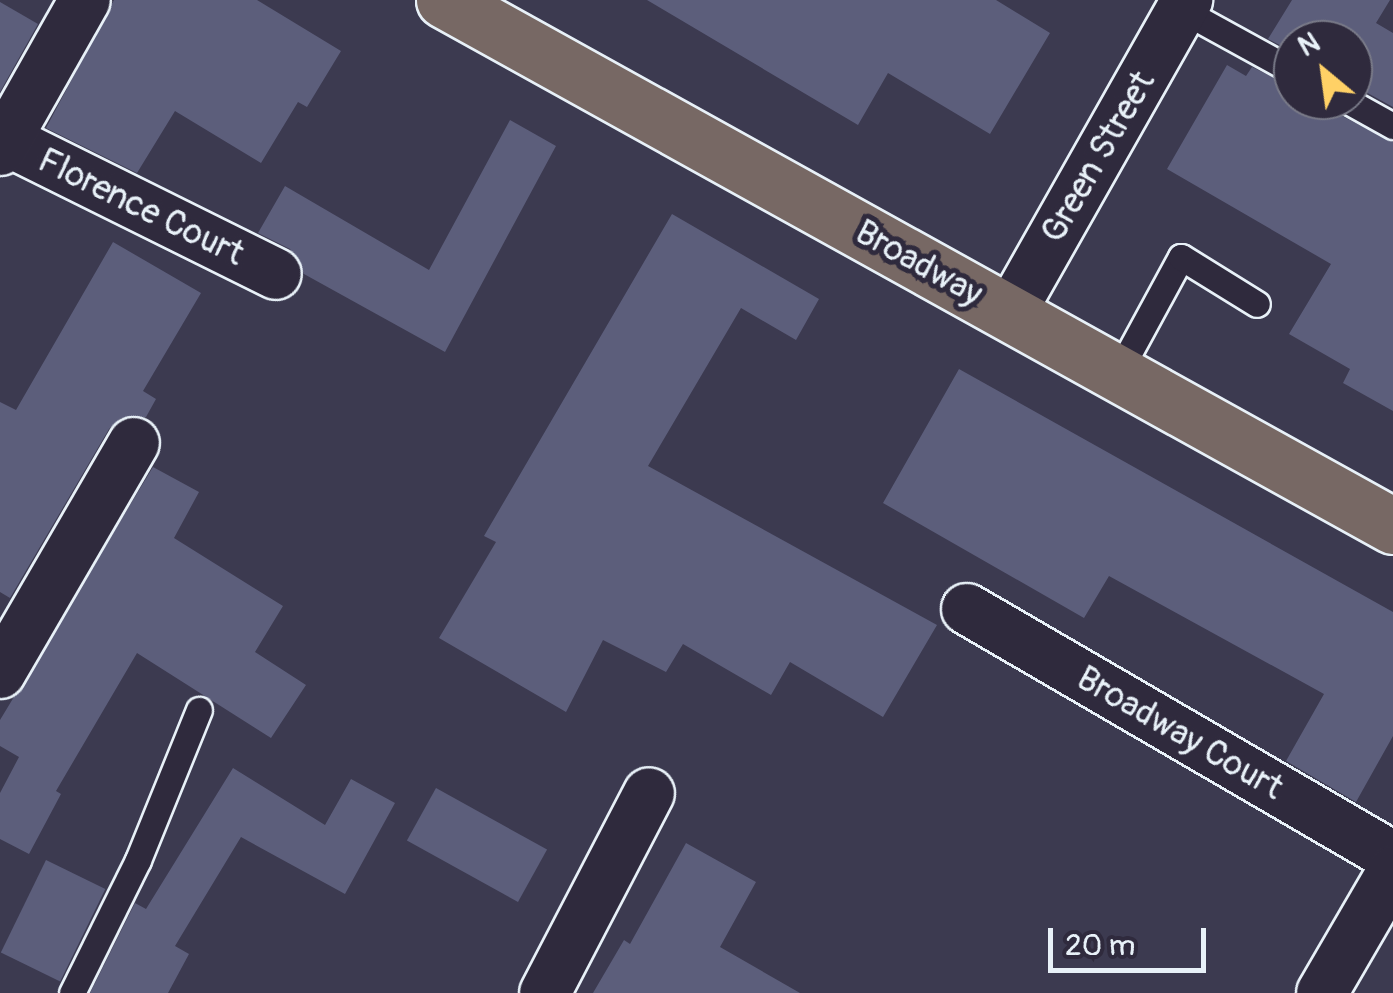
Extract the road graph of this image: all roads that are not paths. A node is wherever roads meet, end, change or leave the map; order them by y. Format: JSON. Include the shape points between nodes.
{"nodes":[{"id":1,"x":85,"y":0,"type":"edge"},
{"id":2,"x":1178,"y":3,"type":"edge"},
{"id":3,"x":480,"y":8,"type":"edge"},
{"id":4,"x":1273,"y":59,"type":"edge"},
{"id":5,"x":3,"y":145,"type":"edge"},
{"id":6,"x":276,"y":274,"type":"dead end"},
{"id":7,"x":1257,"y":304,"type":"dead end"},
{"id":8,"x":1010,"y":313,"type":"junction"},
{"id":9,"x":1118,"y":373,"type":"junction"},
{"id":10,"x":134,"y":443,"type":"dead end"},
{"id":11,"x":1393,"y":526,"type":"edge"},
{"id":12,"x":966,"y":609,"type":"dead end"},
{"id":13,"x":0,"y":673,"type":"edge"},
{"id":14,"x":200,"y":710,"type":"dead end"},
{"id":15,"x":649,"y":793,"type":"dead end"},
{"id":16,"x":1393,"y":857,"type":"edge"},
{"id":17,"x":1393,"y":871,"type":"edge"},
{"id":18,"x":72,"y":993,"type":"edge"},
{"id":19,"x":545,"y":993,"type":"edge"},
{"id":20,"x":1322,"y":993,"type":"edge"}],
"edges":[{"from":1,"to":5,"type":"street"},
{"from":2,"to":4,"type":"lane"},
{"from":2,"to":8,"type":"street","name":"Green Street"},
{"from":3,"to":8,"type":"main road","name":"Broadway"},
{"from":5,"to":6,"type":"street","name":"Florence Court"},
{"from":7,"to":9,"type":"lane","via":[[1181,257]]},
{"from":8,"to":9,"type":"main road","name":"Broadway"},
{"from":9,"to":11,"type":"main road","name":"Broadway"},
{"from":10,"to":13,"type":"street"},
{"from":12,"to":16,"type":"street","name":"Broadway Court"},
{"from":14,"to":18,"type":"lane","via":[[138,860]]},
{"from":15,"to":19,"type":"street"},
{"from":17,"to":20,"type":"street"}]}
